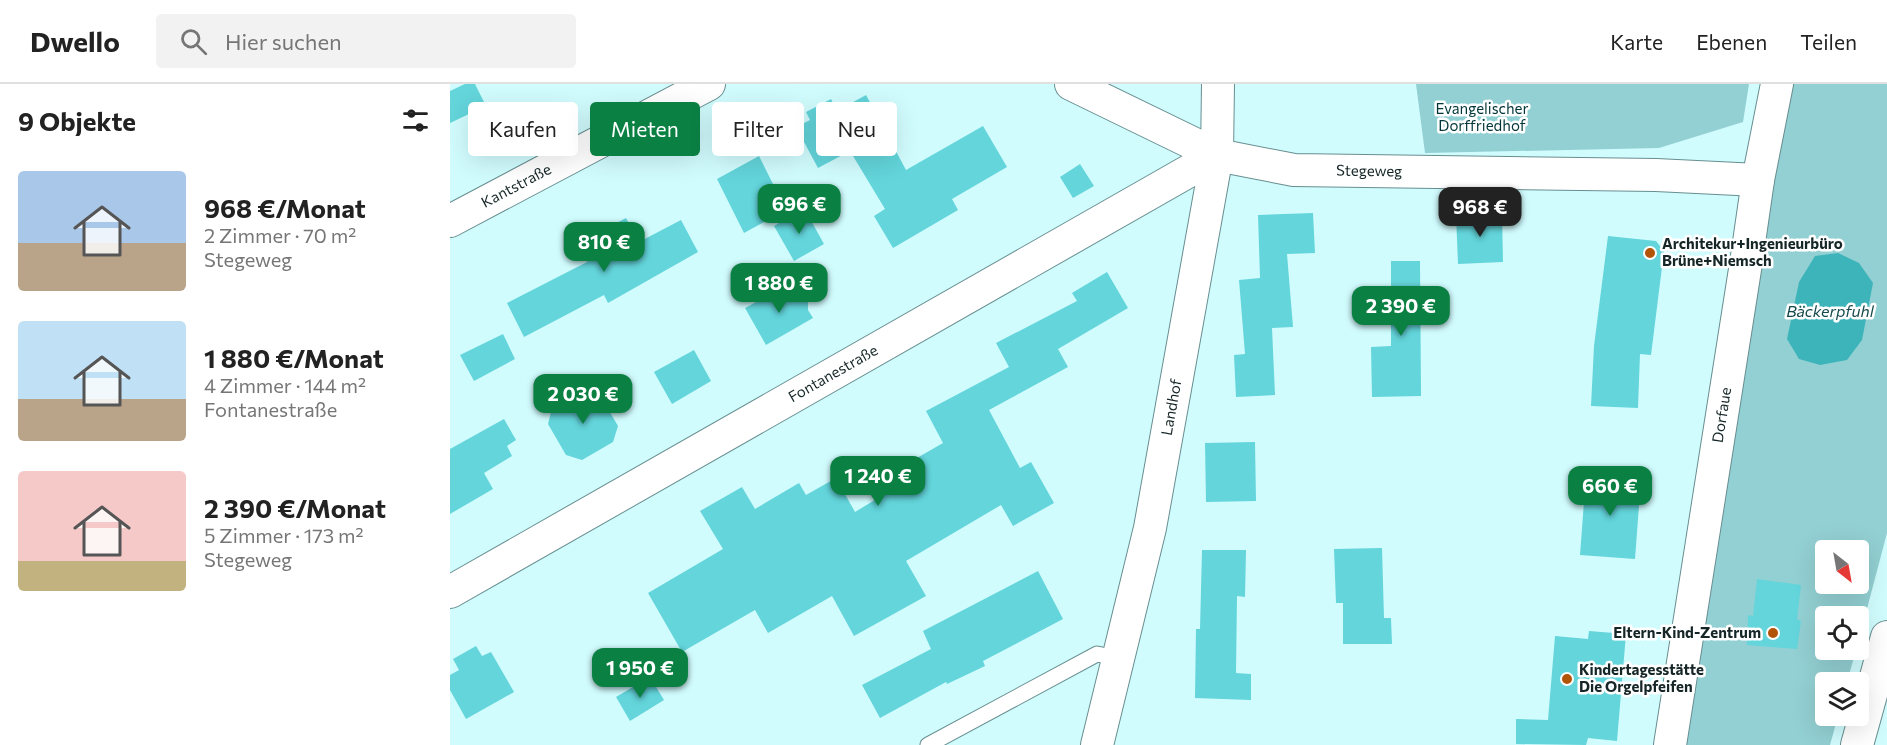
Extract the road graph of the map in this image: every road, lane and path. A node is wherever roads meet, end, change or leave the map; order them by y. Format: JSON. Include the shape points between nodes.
{"nodes":[{"id":1,"x":709,"y":84,"type":"edge"},
{"id":2,"x":1071,"y":84,"type":"edge"},
{"id":3,"x":1218,"y":84,"type":"edge"},
{"id":4,"x":1777,"y":84,"type":"edge"},
{"id":5,"x":1216,"y":155,"type":"junction"},
{"id":6,"x":1758,"y":180,"type":"junction"},
{"id":7,"x":450,"y":220,"type":"edge"},
{"id":8,"x":450,"y":591,"type":"edge"},
{"id":9,"x":1887,"y":637,"type":"edge"},
{"id":10,"x":1118,"y":658,"type":"junction"},
{"id":11,"x":928,"y":745,"type":"edge"},
{"id":12,"x":1097,"y":745,"type":"edge"},
{"id":13,"x":1670,"y":745,"type":"edge"},
{"id":14,"x":1857,"y":745,"type":"edge"}],
"edges":[{"from":1,"to":7,"type":"street","name":"Kantstraße"},
{"from":2,"to":5,"type":"street","name":"Stegeweg"},
{"from":3,"to":5,"type":"street","name":"Landhof"},
{"from":4,"to":6,"type":"street","name":"Dorfaue"},
{"from":5,"to":6,"type":"street","name":"Stegeweg","via":[[1293,170]]},
{"from":5,"to":8,"type":"street","name":"Fontanestraße"},
{"from":5,"to":10,"type":"street","name":"Landhof","via":[[1150,528]]},
{"from":6,"to":13,"type":"street","name":"Dorfaue"},
{"from":9,"to":14,"type":"street"},
{"from":10,"to":11,"type":"lane","via":[[1097,654]]},
{"from":10,"to":12,"type":"street","name":"Landhof"}]}
